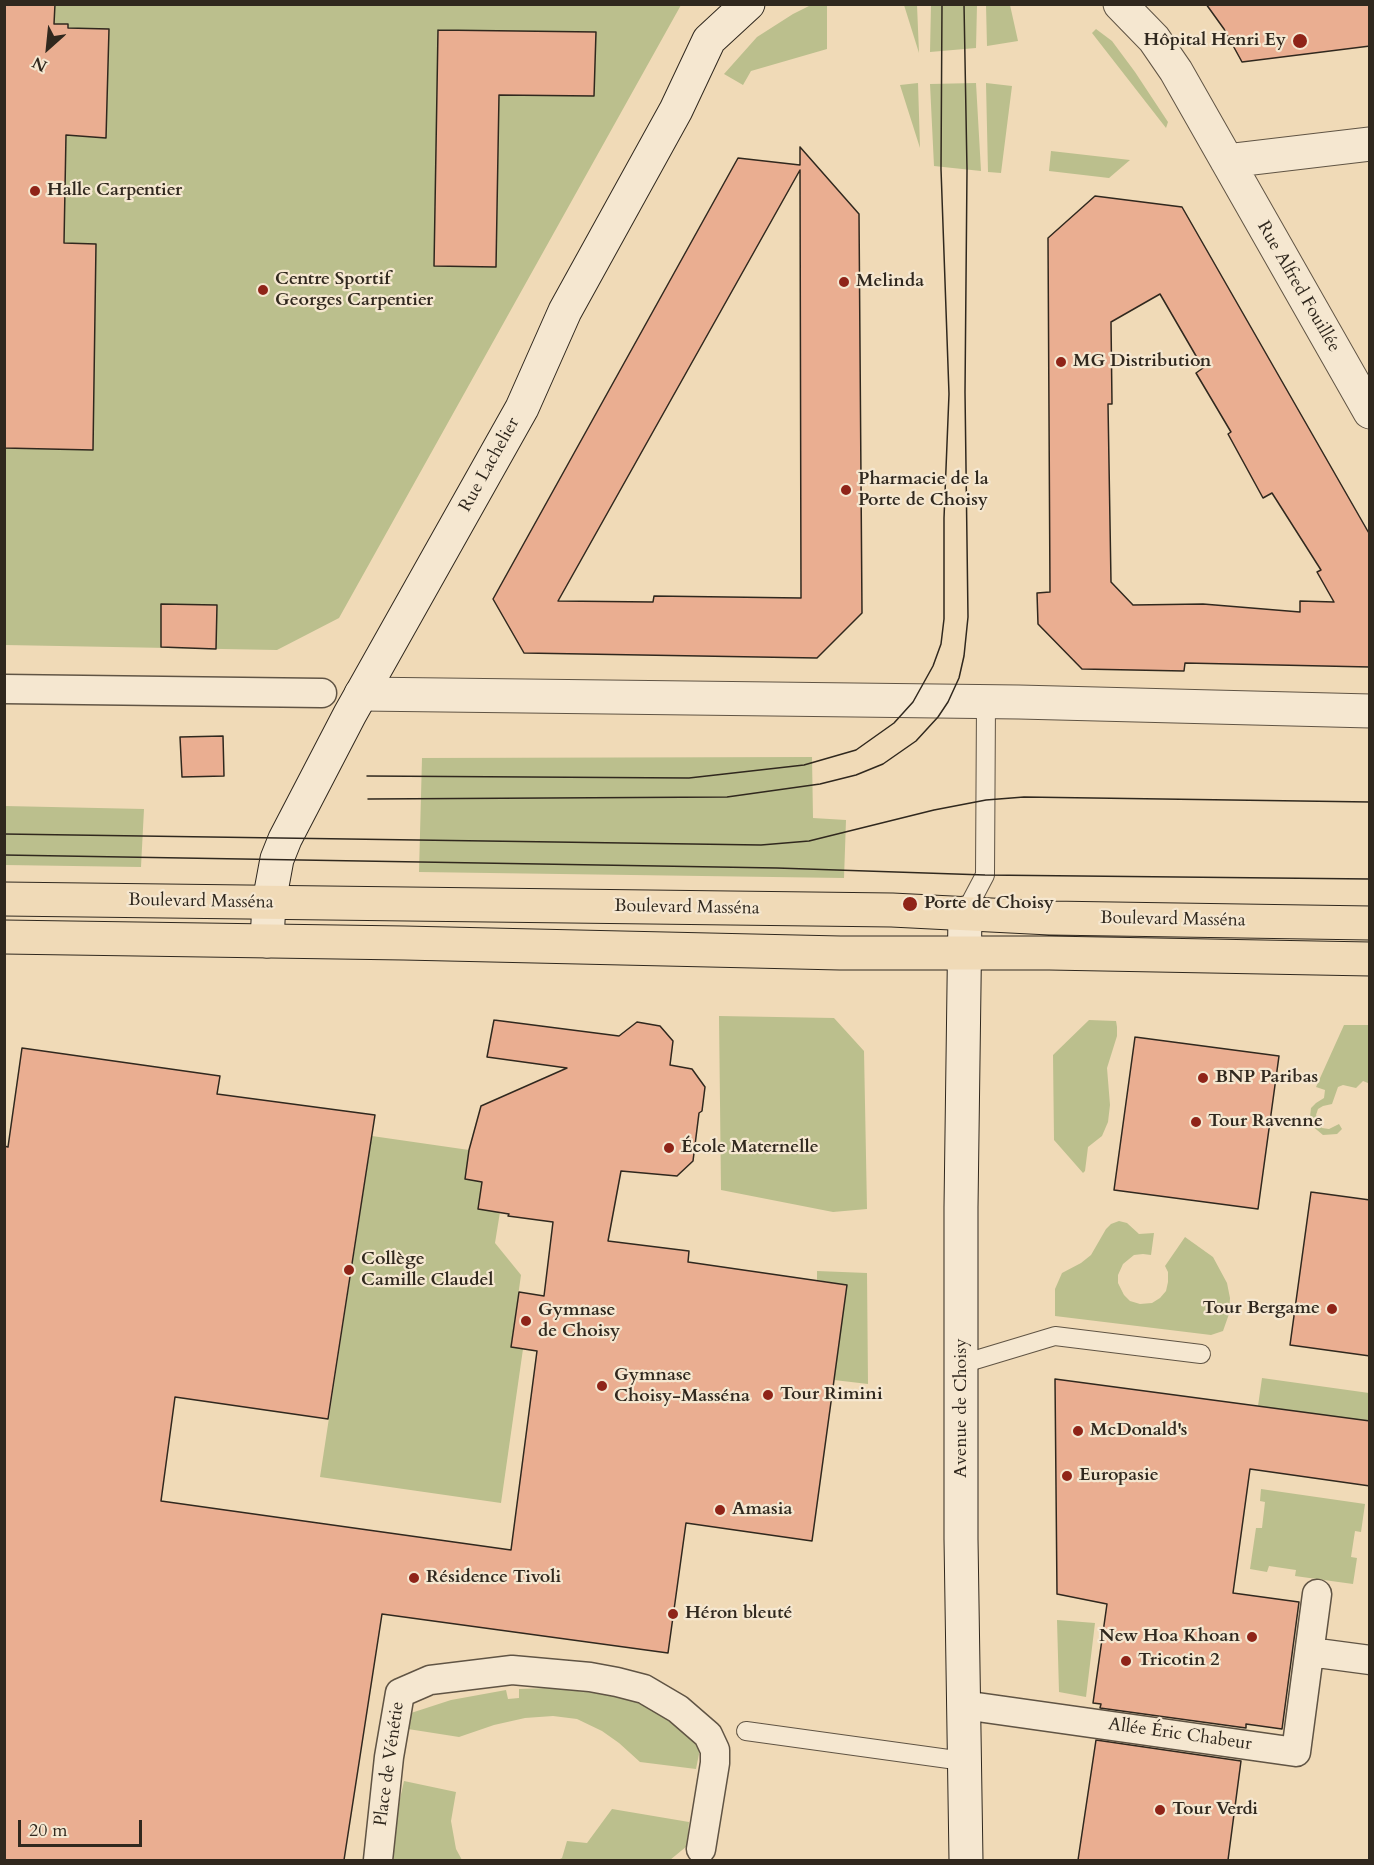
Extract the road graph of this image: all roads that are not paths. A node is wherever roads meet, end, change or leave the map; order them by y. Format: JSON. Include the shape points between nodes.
{"nodes":[{"id":1,"x":748,"y":4,"type":"edge"},
{"id":2,"x":1120,"y":4,"type":"edge"},
{"id":3,"x":1370,"y":144,"type":"edge"},
{"id":4,"x":1227,"y":161,"type":"junction"},
{"id":5,"x":1370,"y":412,"type":"edge"},
{"id":6,"x":4,"y":688,"type":"edge"},
{"id":7,"x":322,"y":693,"type":"joint"},
{"id":8,"x":361,"y":694,"type":"junction"},
{"id":9,"x":986,"y":702,"type":"junction"},
{"id":10,"x":1370,"y":711,"type":"edge"},
{"id":11,"x":4,"y":899,"type":"edge"},
{"id":12,"x":269,"y":902,"type":"junction"},
{"id":13,"x":965,"y":913,"type":"junction"},
{"id":14,"x":1370,"y":923,"type":"edge"},
{"id":15,"x":4,"y":937,"type":"edge"},
{"id":16,"x":267,"y":941,"type":"junction"},
{"id":17,"x":964,"y":955,"type":"junction"},
{"id":18,"x":1370,"y":959,"type":"edge"},
{"id":19,"x":1201,"y":1354,"type":"dead end"},
{"id":20,"x":962,"y":1364,"type":"junction"},
{"id":21,"x":1317,"y":1594,"type":"dead end"},
{"id":22,"x":1310,"y":1652,"type":"junction"},
{"id":23,"x":1370,"y":1660,"type":"edge"},
{"id":24,"x":963,"y":1705,"type":"junction"},
{"id":25,"x":746,"y":1731,"type":"dead end"},
{"id":26,"x":963,"y":1761,"type":"junction"},
{"id":27,"x":698,"y":1855,"type":"edge"},
{"id":28,"x":378,"y":1860,"type":"edge"},
{"id":29,"x":966,"y":1860,"type":"edge"}],
"edges":[{"from":1,"to":8,"type":"main road","name":"Rue Lachelier","via":[[710,40],[676,110],[565,311],[522,408]]},
{"from":2,"to":4,"type":"main road","name":"Rue Alfred Fouillée","via":[[1154,39],[1176,71]]},
{"from":3,"to":4,"type":"main road"},
{"from":4,"to":5,"type":"main road","name":"Rue Alfred Fouillée"},
{"from":6,"to":7,"type":"street"},
{"from":7,"to":8,"type":"lane"},
{"from":8,"to":9,"type":"main road"},
{"from":8,"to":12,"type":"main road","name":"Rue Lachelier","via":[[285,839]]},
{"from":9,"to":10,"type":"main road"},
{"from":9,"to":13,"type":"lane","via":[[985,875]]},
{"from":11,"to":12,"type":"main road","name":"Boulevard Masséna"},
{"from":12,"to":13,"type":"main road","name":"Boulevard Masséna"},
{"from":12,"to":16,"type":"main road","name":"Rue Lachelier"},
{"from":13,"to":14,"type":"main road","name":"Boulevard Masséna"},
{"from":13,"to":17,"type":"main road","name":"Avenue de Choisy"},
{"from":15,"to":16,"type":"main road","name":"Boulevard Masséna"},
{"from":16,"to":17,"type":"main road","name":"Boulevard Masséna"},
{"from":17,"to":18,"type":"main road","name":"Boulevard Masséna"},
{"from":17,"to":20,"type":"main road","name":"Avenue de Choisy"},
{"from":19,"to":20,"type":"lane","via":[[1055,1336]]},
{"from":20,"to":24,"type":"main road","name":"Avenue de Choisy"},
{"from":21,"to":22,"type":"street","name":"Allée Éric Chabeur"},
{"from":22,"to":23,"type":"street"},
{"from":22,"to":24,"type":"street","name":"Allée Éric Chabeur","via":[[1296,1752]]},
{"from":24,"to":26,"type":"main road","name":"Avenue de Choisy"},
{"from":25,"to":26,"type":"lane"},
{"from":26,"to":29,"type":"main road","name":"Avenue de Choisy"},
{"from":27,"to":28,"type":"street","name":"Place de Vénétie","via":[[715,1763],[715,1750],[708,1735],[678,1709],[644,1689],[590,1677],[512,1670],[430,1680],[400,1693]]}]}
